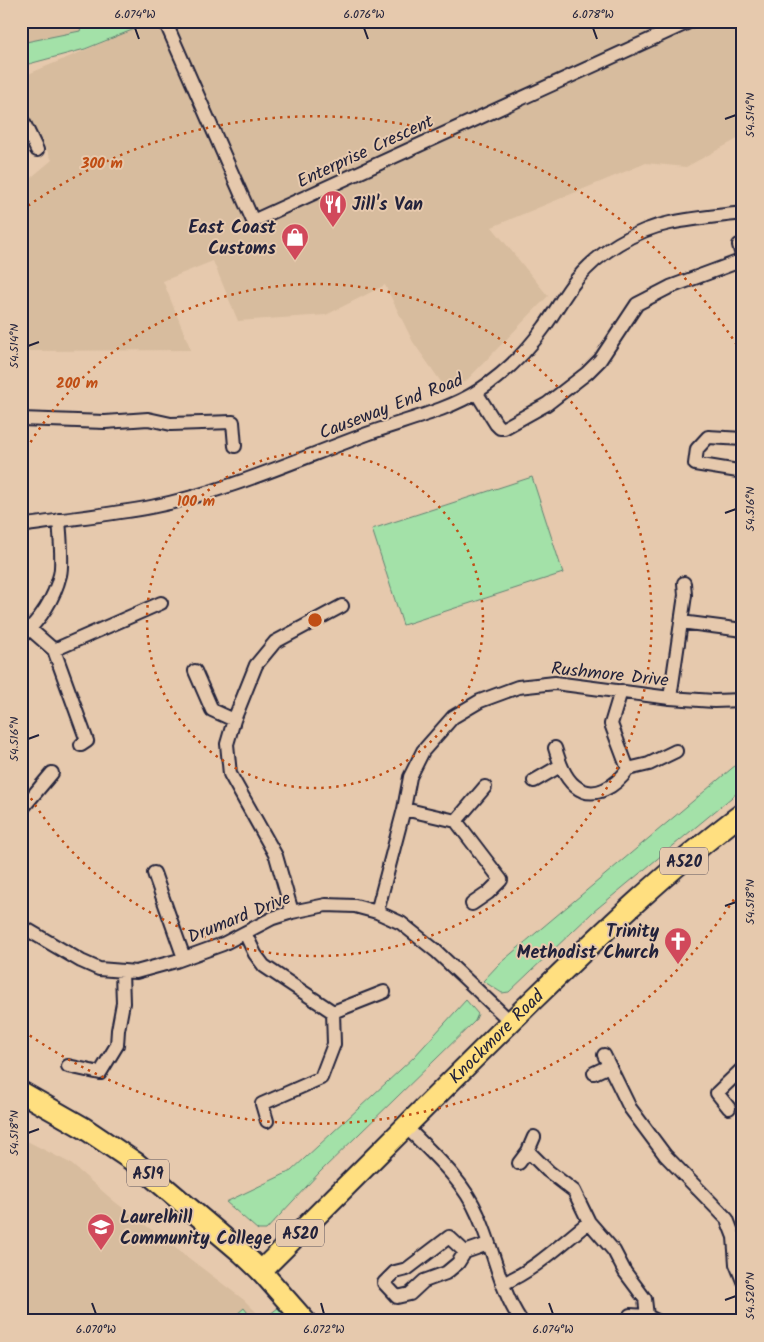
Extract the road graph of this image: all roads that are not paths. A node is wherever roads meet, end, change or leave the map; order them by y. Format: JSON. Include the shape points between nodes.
{"nodes":[{"id":1,"x":165,"y":21,"type":"edge"},
{"id":2,"x":691,"y":21,"type":"edge"},
{"id":3,"x":24,"y":123,"type":"dead end"},
{"id":4,"x":26,"y":140,"type":"edge"},
{"id":5,"x":37,"y":150,"type":"dead end"},
{"id":6,"x":743,"y":213,"type":"edge"},
{"id":7,"x":739,"y":245,"type":"dead end"},
{"id":8,"x":743,"y":260,"type":"edge"},
{"id":9,"x":476,"y":392,"type":"junction"},
{"id":10,"x":21,"y":419,"type":"edge"},
{"id":11,"x":743,"y":439,"type":"edge"},
{"id":12,"x":235,"y":446,"type":"dead end"},
{"id":13,"x":743,"y":468,"type":"edge"},
{"id":14,"x":59,"y":520,"type":"junction"},
{"id":15,"x":21,"y":526,"type":"edge"},
{"id":16,"x":684,"y":583,"type":"dead end"},
{"id":17,"x":161,"y":603,"type":"dead end"},
{"id":18,"x":342,"y":606,"type":"dead end"},
{"id":19,"x":681,"y":622,"type":"junction"},
{"id":20,"x":743,"y":630,"type":"edge"},
{"id":21,"x":26,"y":633,"type":"edge"},
{"id":22,"x":54,"y":650,"type":"junction"},
{"id":23,"x":195,"y":671,"type":"dead end"},
{"id":24,"x":621,"y":691,"type":"junction"},
{"id":25,"x":670,"y":698,"type":"junction"},
{"id":26,"x":743,"y":700,"type":"edge"},
{"id":27,"x":234,"y":720,"type":"junction"},
{"id":28,"x":80,"y":745,"type":"dead end"},
{"id":29,"x":555,"y":748,"type":"dead end"},
{"id":30,"x":676,"y":751,"type":"dead end"},
{"id":31,"x":560,"y":766,"type":"junction"},
{"id":32,"x":628,"y":769,"type":"junction"},
{"id":33,"x":52,"y":773,"type":"dead end"},
{"id":34,"x":534,"y":781,"type":"dead end"},
{"id":35,"x":485,"y":787,"type":"dead end"},
{"id":36,"x":404,"y":808,"type":"junction"},
{"id":37,"x":21,"y":810,"type":"edge"},
{"id":38,"x":743,"y":813,"type":"edge"},
{"id":39,"x":456,"y":821,"type":"junction"},
{"id":40,"x":154,"y":873,"type":"dead end"},
{"id":41,"x":472,"y":904,"type":"dead end"},
{"id":42,"x":292,"y":912,"type":"junction"},
{"id":43,"x":377,"y":912,"type":"junction"},
{"id":44,"x":21,"y":926,"type":"edge"},
{"id":45,"x":245,"y":933,"type":"junction"},
{"id":46,"x":184,"y":958,"type":"junction"},
{"id":47,"x":122,"y":972,"type":"junction"},
{"id":48,"x":384,"y":992,"type":"dead end"},
{"id":49,"x":333,"y":1012,"type":"junction"},
{"id":50,"x":511,"y":1022,"type":"junction"},
{"id":51,"x":68,"y":1066,"type":"dead end"},
{"id":52,"x":743,"y":1068,"type":"edge"},
{"id":53,"x":594,"y":1073,"type":"dead end"},
{"id":54,"x":21,"y":1092,"type":"edge"},
{"id":55,"x":730,"y":1108,"type":"dead end"},
{"id":56,"x":267,"y":1121,"type":"dead end"},
{"id":57,"x":406,"y":1127,"type":"junction"},
{"id":58,"x":534,"y":1137,"type":"dead end"},
{"id":59,"x":528,"y":1150,"type":"junction"},
{"id":60,"x":518,"y":1163,"type":"dead end"},
{"id":61,"x":589,"y":1222,"type":"junction"},
{"id":62,"x":488,"y":1244,"type":"junction"},
{"id":63,"x":465,"y":1252,"type":"junction"},
{"id":64,"x":261,"y":1271,"type":"junction"},
{"id":65,"x":743,"y":1280,"type":"edge"},
{"id":66,"x":502,"y":1284,"type":"junction"},
{"id":67,"x":630,"y":1315,"type":"dead end"},
{"id":68,"x":652,"y":1318,"type":"edge"},
{"id":69,"x":305,"y":1321,"type":"edge"},
{"id":70,"x":521,"y":1321,"type":"edge"}],
"edges":[{"from":1,"to":2,"type":"street","name":"Enterprise Crescent","via":[[253,221]]},
{"from":3,"to":4,"type":"street"},
{"from":4,"to":5,"type":"street"},
{"from":6,"to":9,"type":"street","name":"Causeway End Road","via":[[668,223],[628,237],[577,278],[525,352]]},
{"from":7,"to":8,"type":"street"},
{"from":8,"to":9,"type":"street","via":[[670,287],[637,304],[600,360],[547,404],[504,428],[496,424]]},
{"from":9,"to":14,"type":"street","name":"Causeway End Road","via":[[429,413],[341,443],[260,476],[151,507]]},
{"from":10,"to":12,"type":"street","via":[[105,422],[148,418],[171,424],[234,422]]},
{"from":11,"to":13,"type":"street","via":[[708,436],[697,449],[695,464],[738,471]]},
{"from":14,"to":15,"type":"street","name":"Causeway End Road"},
{"from":14,"to":21,"type":"street","via":[[61,573],[49,604]]},
{"from":16,"to":19,"type":"street"},
{"from":17,"to":22,"type":"street"},
{"from":18,"to":27,"type":"street","via":[[276,642],[256,665]]},
{"from":19,"to":20,"type":"street"},
{"from":19,"to":25,"type":"street"},
{"from":21,"to":22,"type":"street"},
{"from":22,"to":28,"type":"street","via":[[88,741]]},
{"from":23,"to":27,"type":"street","via":[[212,710]]},
{"from":24,"to":25,"type":"street","name":"Rushmore Drive"},
{"from":24,"to":32,"type":"street","via":[[612,724]]},
{"from":24,"to":36,"type":"street","name":"Rushmore Drive","via":[[555,683],[518,687],[480,701],[453,717],[423,751],[410,777]]},
{"from":25,"to":26,"type":"street","name":"Rushmore Drive"},
{"from":27,"to":42,"type":"street","via":[[227,744],[230,774],[276,856]]},
{"from":29,"to":31,"type":"street"},
{"from":30,"to":32,"type":"street","via":[[649,764]]},
{"from":31,"to":32,"type":"street","via":[[575,786],[589,793],[604,790],[620,780]]},
{"from":31,"to":34,"type":"street"},
{"from":33,"to":37,"type":"street"},
{"from":35,"to":39,"type":"street"},
{"from":36,"to":39,"type":"street"},
{"from":36,"to":43,"type":"street","name":"Rushmore Drive"},
{"from":38,"to":50,"type":"main road","name":"Knockmore Road","number":"A520","via":[[660,881]]},
{"from":39,"to":41,"type":"street","via":[[501,880]]},
{"from":40,"to":46,"type":"street"},
{"from":42,"to":43,"type":"street","name":"Drumard Drive","via":[[326,905],[355,906]]},
{"from":42,"to":45,"type":"street","name":"Drumard Drive"},
{"from":43,"to":50,"type":"street","name":"Drumard Drive","via":[[401,923],[436,951]]},
{"from":44,"to":47,"type":"street","name":"Drumard Drive","via":[[81,961],[99,969]]},
{"from":45,"to":46,"type":"street","name":"Drumard Drive"},
{"from":45,"to":49,"type":"street","via":[[264,966]]},
{"from":46,"to":47,"type":"street","name":"Drumard Drive","via":[[136,972]]},
{"from":47,"to":51,"type":"street","via":[[123,1003],[117,1045],[100,1073]]},
{"from":48,"to":49,"type":"street"},
{"from":49,"to":56,"type":"street","via":[[334,1044],[321,1078],[262,1104]]},
{"from":50,"to":57,"type":"main road","name":"Knockmore Road","number":"A520"},
{"from":52,"to":55,"type":"street","via":[[717,1093]]},
{"from":53,"to":65,"type":"street","via":[[607,1061],[630,1108],[665,1155],[727,1218],[734,1238],[736,1264]]},
{"from":54,"to":64,"type":"main road","number":"A519","via":[[136,1163]]},
{"from":57,"to":62,"type":"street","via":[[464,1188],[479,1216]]},
{"from":57,"to":64,"type":"main road","name":"Knockmore Road","number":"A520"},
{"from":58,"to":59,"type":"street"},
{"from":59,"to":60,"type":"street"},
{"from":59,"to":61,"type":"street","via":[[548,1172],[574,1192]]},
{"from":61,"to":66,"type":"street","via":[[529,1270]]},
{"from":61,"to":68,"type":"street","via":[[614,1251],[624,1272],[645,1299]]},
{"from":62,"to":63,"type":"street"},
{"from":62,"to":66,"type":"street"},
{"from":63,"to":63,"type":"street","via":[[458,1264],[446,1273],[424,1281],[410,1294],[397,1297],[384,1283],[395,1272],[407,1269],[449,1237]]},
{"from":64,"to":69,"type":"main road","number":"A519"},
{"from":66,"to":70,"type":"street"},
{"from":67,"to":68,"type":"street"}]}
